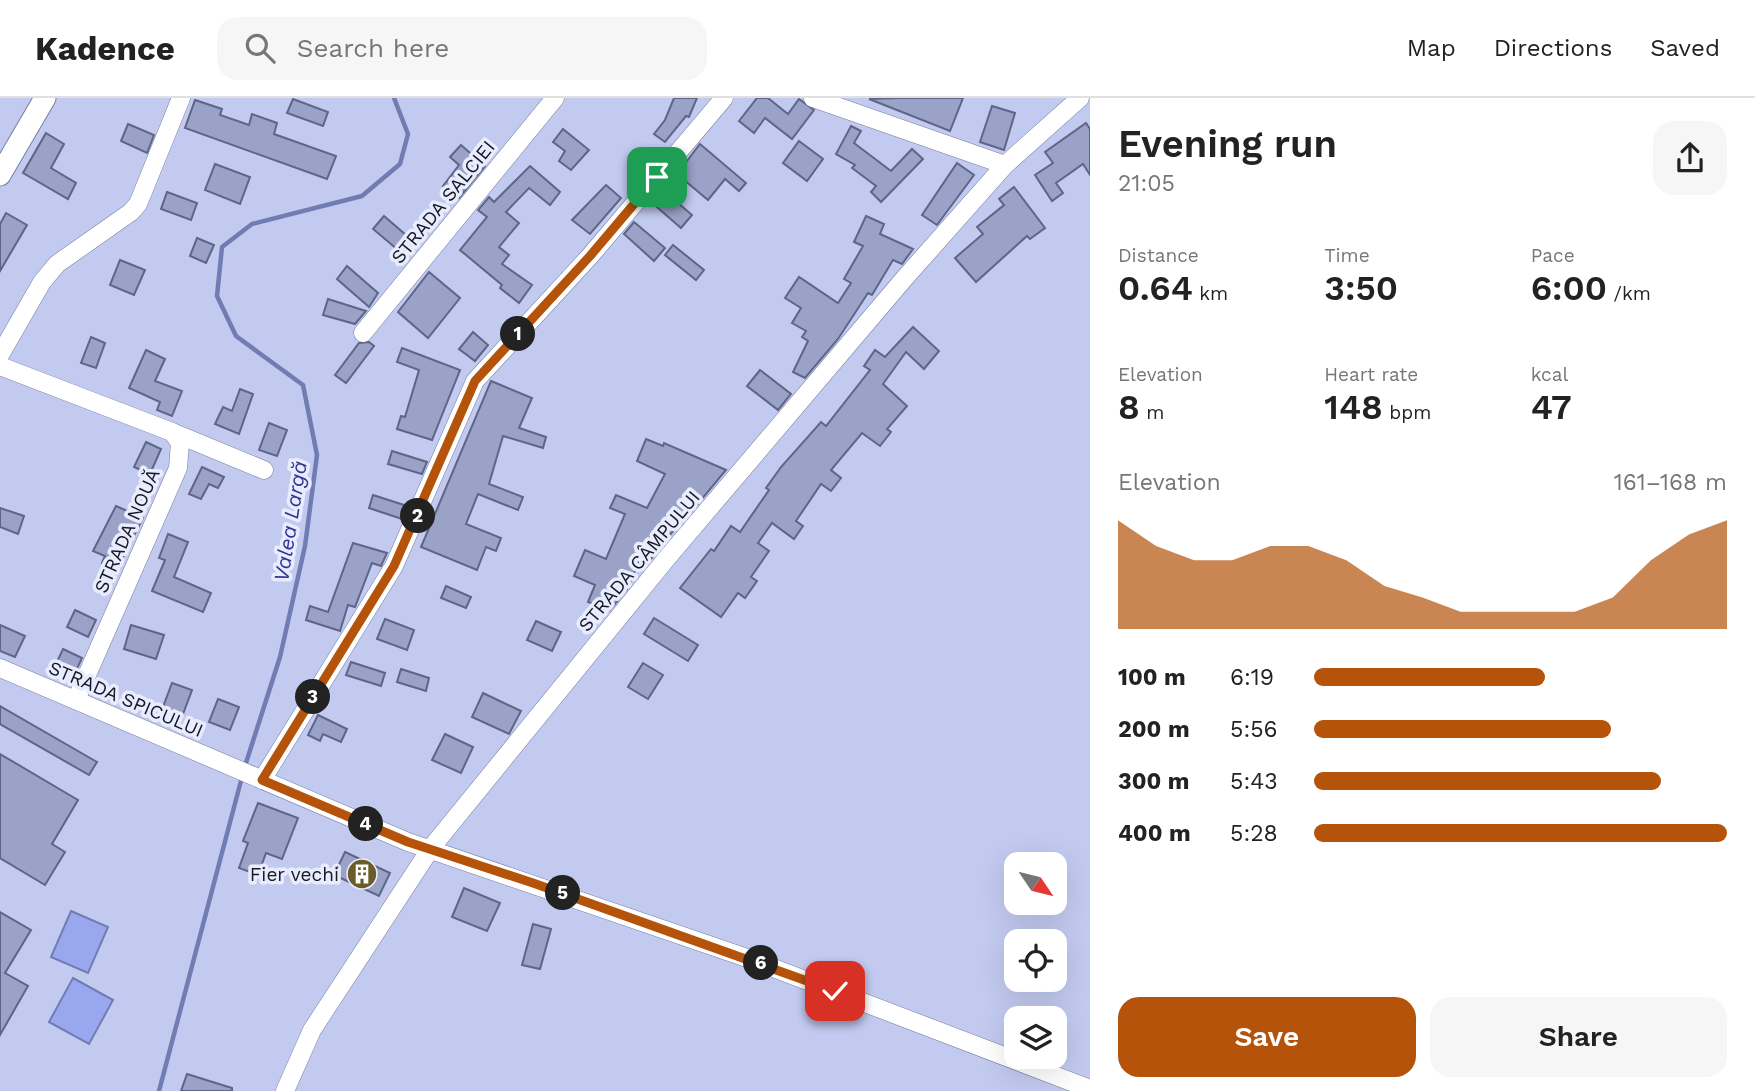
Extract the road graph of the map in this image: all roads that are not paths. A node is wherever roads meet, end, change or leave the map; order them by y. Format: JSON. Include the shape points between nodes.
{"nodes":[{"id":1,"x":45,"y":98,"type":"edge"},
{"id":2,"x":181,"y":98,"type":"edge"},
{"id":3,"x":555,"y":98,"type":"edge"},
{"id":4,"x":724,"y":98,"type":"edge"},
{"id":5,"x":813,"y":98,"type":"edge"},
{"id":6,"x":1080,"y":98,"type":"edge"},
{"id":7,"x":1005,"y":165,"type":"junction"},
{"id":8,"x":0,"y":175,"type":"edge"},
{"id":9,"x":363,"y":333,"type":"dead end"},
{"id":10,"x":0,"y":355,"type":"edge"},
{"id":11,"x":0,"y":366,"type":"edge"},
{"id":12,"x":172,"y":432,"type":"junction"},
{"id":13,"x":264,"y":470,"type":"dead end"},
{"id":14,"x":0,"y":668,"type":"edge"},
{"id":15,"x":76,"y":700,"type":"junction"},
{"id":16,"x":249,"y":775,"type":"junction"},
{"id":17,"x":431,"y":848,"type":"junction"},
{"id":18,"x":1090,"y":1088,"type":"edge"},
{"id":19,"x":285,"y":1091,"type":"edge"}],
"edges":[{"from":1,"to":8,"type":"main road"},
{"from":2,"to":10,"type":"street","via":[[138,204],[57,264]]},
{"from":3,"to":9,"type":"street","name":"STRADA SALCIEI"},
{"from":4,"to":16,"type":"street","via":[[590,256],[475,381],[394,566]]},
{"from":5,"to":7,"type":"street"},
{"from":6,"to":7,"type":"street","name":"STRADA CÂMPULUI"},
{"from":7,"to":17,"type":"street","name":"STRADA CÂMPULUI","via":[[676,548]]},
{"from":11,"to":12,"type":"street"},
{"from":12,"to":13,"type":"street"},
{"from":12,"to":15,"type":"street","name":"STRADA NOUĂ","via":[[180,443],[178,468]]},
{"from":14,"to":15,"type":"street","name":"STRADA SPICULUI"},
{"from":15,"to":16,"type":"street","name":"STRADA SPICULUI"},
{"from":16,"to":17,"type":"street","name":"STRADA SPICULUI"},
{"from":17,"to":18,"type":"street","name":"STRADA SPICULUI","via":[[750,959]]},
{"from":17,"to":19,"type":"street","name":"STRADA CÂMPULUI","via":[[312,1030]]}]}
